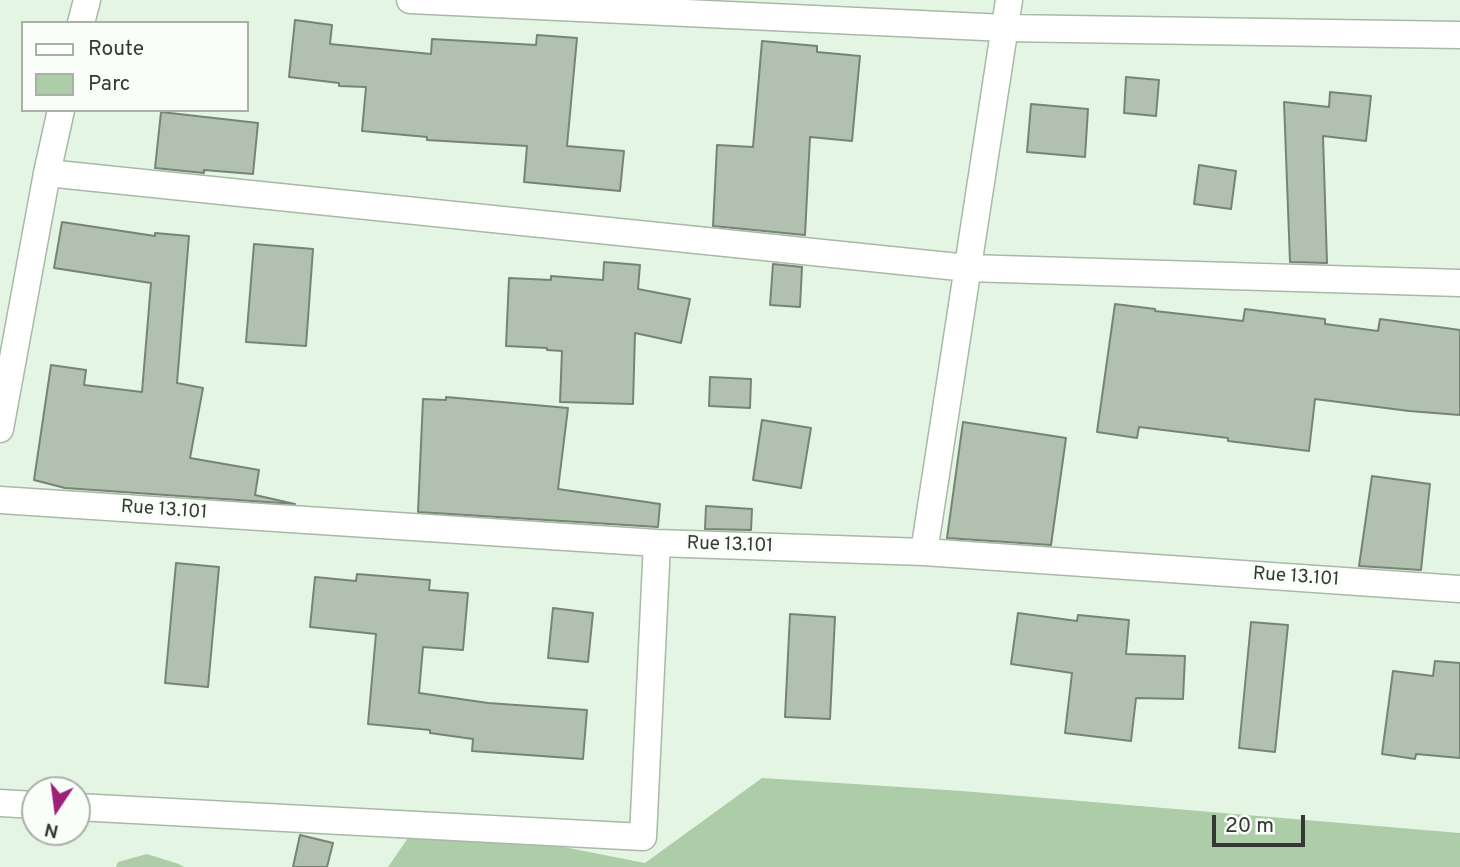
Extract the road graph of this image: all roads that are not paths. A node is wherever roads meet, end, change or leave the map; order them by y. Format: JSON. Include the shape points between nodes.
{"nodes":[{"id":1,"x":86,"y":0,"type":"edge"},
{"id":2,"x":410,"y":0,"type":"edge"},
{"id":3,"x":1009,"y":0,"type":"edge"},
{"id":4,"x":81,"y":21,"type":"edge"},
{"id":5,"x":1005,"y":28,"type":"junction"},
{"id":6,"x":1460,"y":35,"type":"edge"},
{"id":7,"x":61,"y":112,"type":"edge"},
{"id":8,"x":47,"y":173,"type":"junction"},
{"id":9,"x":968,"y":268,"type":"junction"},
{"id":10,"x":1460,"y":283,"type":"edge"},
{"id":11,"x":0,"y":429,"type":"edge"},
{"id":12,"x":0,"y":500,"type":"edge"},
{"id":13,"x":657,"y":543,"type":"junction"},
{"id":14,"x":924,"y":552,"type":"junction"},
{"id":15,"x":1460,"y":589,"type":"edge"},
{"id":16,"x":0,"y":803,"type":"edge"},
{"id":17,"x":21,"y":804,"type":"edge"},
{"id":18,"x":91,"y":808,"type":"edge"}],
"edges":[{"from":1,"to":4,"type":"street"},
{"from":2,"to":5,"type":"street"},
{"from":3,"to":5,"type":"street"},
{"from":5,"to":6,"type":"street"},
{"from":5,"to":9,"type":"street"},
{"from":7,"to":8,"type":"street"},
{"from":8,"to":9,"type":"street"},
{"from":8,"to":11,"type":"street"},
{"from":9,"to":10,"type":"street"},
{"from":9,"to":14,"type":"street"},
{"from":12,"to":13,"type":"street","name":"Rue 13.101"},
{"from":13,"to":14,"type":"street","name":"Rue 13.101"},
{"from":13,"to":18,"type":"street","via":[[643,837]]},
{"from":14,"to":15,"type":"street","name":"Rue 13.101"},
{"from":16,"to":17,"type":"street"}]}
